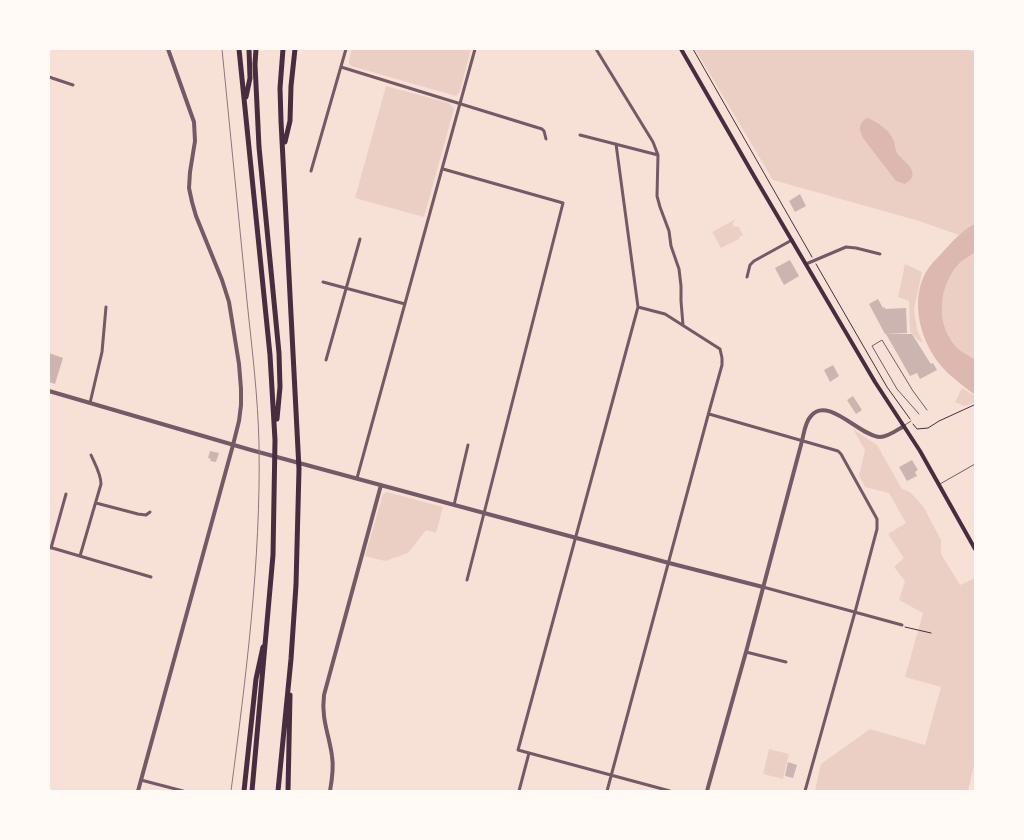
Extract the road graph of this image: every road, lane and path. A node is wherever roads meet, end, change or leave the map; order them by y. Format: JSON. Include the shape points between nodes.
{"nodes":[{"id":1,"x":168,"y":49,"type":"edge"},
{"id":2,"x":239,"y":49,"type":"edge"},
{"id":3,"x":250,"y":49,"type":"edge"},
{"id":4,"x":256,"y":49,"type":"edge"},
{"id":5,"x":283,"y":49,"type":"edge"},
{"id":6,"x":295,"y":49,"type":"edge"},
{"id":7,"x":346,"y":49,"type":"edge"},
{"id":8,"x":475,"y":49,"type":"edge"},
{"id":9,"x":596,"y":49,"type":"edge"},
{"id":10,"x":681,"y":49,"type":"edge"},
{"id":11,"x":693,"y":49,"type":"edge"},
{"id":12,"x":341,"y":66,"type":"junction"},
{"id":13,"x":49,"y":77,"type":"edge"},
{"id":14,"x":73,"y":84,"type":"dead end"},
{"id":15,"x":245,"y":102,"type":"junction"},
{"id":16,"x":461,"y":103,"type":"junction"},
{"id":17,"x":580,"y":135,"type":"dead end"},
{"id":18,"x":546,"y":139,"type":"dead end"},
{"id":19,"x":616,"y":144,"type":"junction"},
{"id":20,"x":283,"y":147,"type":"junction"},
{"id":21,"x":658,"y":155,"type":"junction"},
{"id":22,"x":443,"y":169,"type":"junction"},
{"id":23,"x":312,"y":172,"type":"dead end"},
{"id":24,"x":360,"y":240,"type":"dead end"},
{"id":25,"x":792,"y":240,"type":"junction"},
{"id":26,"x":880,"y":254,"type":"dead end"},
{"id":27,"x":814,"y":260,"type":"junction"},
{"id":28,"x":806,"y":264,"type":"junction"},
{"id":29,"x":747,"y":277,"type":"dead end"},
{"id":30,"x":323,"y":282,"type":"dead end"},
{"id":31,"x":346,"y":288,"type":"junction"},
{"id":32,"x":405,"y":304,"type":"junction"},
{"id":33,"x":106,"y":307,"type":"dead end"},
{"id":34,"x":638,"y":307,"type":"junction"},
{"id":35,"x":683,"y":325,"type":"junction"},
{"id":36,"x":326,"y":360,"type":"dead end"},
{"id":37,"x":49,"y":391,"type":"edge"},
{"id":38,"x":90,"y":403,"type":"junction"},
{"id":39,"x":975,"y":406,"type":"edge"},
{"id":40,"x":927,"y":410,"type":"dead end"},
{"id":41,"x":709,"y":414,"type":"junction"},
{"id":42,"x":919,"y":414,"type":"dead end"},
{"id":43,"x":911,"y":421,"type":"joint"},
{"id":44,"x":914,"y":425,"type":"dead end"},
{"id":45,"x":904,"y":426,"type":"junction"},
{"id":46,"x":275,"y":440,"type":"junction"},
{"id":47,"x":802,"y":441,"type":"junction"},
{"id":48,"x":468,"y":444,"type":"dead end"},
{"id":49,"x":234,"y":445,"type":"junction"},
{"id":50,"x":91,"y":455,"type":"dead end"},
{"id":51,"x":975,"y":464,"type":"edge"},
{"id":52,"x":357,"y":478,"type":"junction"},
{"id":53,"x":381,"y":485,"type":"junction"},
{"id":54,"x":940,"y":485,"type":"junction"},
{"id":55,"x":66,"y":494,"type":"dead end"},
{"id":56,"x":96,"y":503,"type":"junction"},
{"id":57,"x":454,"y":505,"type":"junction"},
{"id":58,"x":150,"y":512,"type":"dead end"},
{"id":59,"x":484,"y":512,"type":"junction"},
{"id":60,"x":575,"y":537,"type":"junction"},
{"id":61,"x":975,"y":545,"type":"edge"},
{"id":62,"x":50,"y":547,"type":"edge"},
{"id":63,"x":80,"y":556,"type":"junction"},
{"id":64,"x":668,"y":563,"type":"junction"},
{"id":65,"x":151,"y":576,"type":"dead end"},
{"id":66,"x":467,"y":580,"type":"dead end"},
{"id":67,"x":763,"y":587,"type":"junction"},
{"id":68,"x":856,"y":612,"type":"junction"},
{"id":69,"x":268,"y":622,"type":"junction"},
{"id":70,"x":902,"y":625,"type":"joint"},
{"id":71,"x":931,"y":633,"type":"dead end"},
{"id":72,"x":746,"y":652,"type":"junction"},
{"id":73,"x":290,"y":659,"type":"junction"},
{"id":74,"x":786,"y":662,"type":"dead end"},
{"id":75,"x":530,"y":753,"type":"junction"},
{"id":76,"x":611,"y":776,"type":"junction"},
{"id":77,"x":141,"y":780,"type":"junction"},
{"id":78,"x":138,"y":791,"type":"edge"},
{"id":79,"x":183,"y":791,"type":"edge"},
{"id":80,"x":244,"y":791,"type":"edge"},
{"id":81,"x":252,"y":791,"type":"edge"},
{"id":82,"x":278,"y":791,"type":"edge"},
{"id":83,"x":288,"y":791,"type":"edge"},
{"id":84,"x":330,"y":791,"type":"edge"},
{"id":85,"x":519,"y":791,"type":"edge"},
{"id":86,"x":607,"y":791,"type":"edge"},
{"id":87,"x":670,"y":791,"type":"edge"},
{"id":88,"x":707,"y":791,"type":"edge"},
{"id":89,"x":805,"y":791,"type":"edge"}],
"edges":[{"from":1,"to":49,"type":"street","via":[[194,122],[189,187],[192,202],[229,302],[241,389]]},
{"from":2,"to":15,"type":"highway"},
{"from":3,"to":15,"type":"highway","via":[[250,78]]},
{"from":4,"to":46,"type":"highway","via":[[259,147],[279,354],[280,387]]},
{"from":5,"to":20,"type":"highway","via":[[280,101]]},
{"from":6,"to":20,"type":"highway","via":[[290,121]]},
{"from":7,"to":12,"type":"street"},
{"from":8,"to":16,"type":"street"},
{"from":9,"to":21,"type":"street"},
{"from":10,"to":25,"type":"main road"},
{"from":11,"to":27,"type":"path"},
{"from":12,"to":16,"type":"street"},
{"from":12,"to":23,"type":"street"},
{"from":13,"to":14,"type":"street"},
{"from":15,"to":46,"type":"highway"},
{"from":16,"to":18,"type":"street","via":[[542,129]]},
{"from":16,"to":22,"type":"street"},
{"from":17,"to":19,"type":"street"},
{"from":19,"to":21,"type":"street"},
{"from":19,"to":34,"type":"street"},
{"from":20,"to":73,"type":"highway","via":[[300,469]]},
{"from":21,"to":35,"type":"street","via":[[657,196],[679,269]]},
{"from":22,"to":32,"type":"street"},
{"from":22,"to":59,"type":"street","via":[[563,203]]},
{"from":24,"to":31,"type":"street"},
{"from":25,"to":28,"type":"main road"},
{"from":25,"to":29,"type":"street","via":[[754,261]]},
{"from":26,"to":27,"type":"street","via":[[846,247]]},
{"from":27,"to":28,"type":"street"},
{"from":27,"to":43,"type":"path","via":[[887,387]]},
{"from":28,"to":45,"type":"main road"},
{"from":30,"to":31,"type":"street"},
{"from":31,"to":32,"type":"street"},
{"from":31,"to":36,"type":"street"},
{"from":32,"to":52,"type":"street"},
{"from":33,"to":38,"type":"street","via":[[102,352]]},
{"from":34,"to":35,"type":"street","via":[[665,314]]},
{"from":34,"to":60,"type":"street"},
{"from":35,"to":41,"type":"street","via":[[717,346],[722,353]]},
{"from":37,"to":38,"type":"street"},
{"from":38,"to":49,"type":"street"},
{"from":39,"to":44,"type":"path","via":[[928,428],[917,430]]},
{"from":40,"to":42,"type":"lane","via":[[882,340],[872,346],[897,389]]},
{"from":41,"to":47,"type":"street"},
{"from":41,"to":64,"type":"street"},
{"from":43,"to":45,"type":"lane"},
{"from":45,"to":47,"type":"street","via":[[889,435],[869,435],[834,412],[823,410],[813,413],[808,420]]},
{"from":45,"to":54,"type":"main road"},
{"from":46,"to":69,"type":"highway"},
{"from":47,"to":67,"type":"street"},
{"from":47,"to":68,"type":"street","via":[[834,449],[841,454],[875,515],[877,524]]},
{"from":48,"to":57,"type":"street"},
{"from":49,"to":52,"type":"street"},
{"from":49,"to":77,"type":"street"},
{"from":50,"to":56,"type":"street","via":[[101,480]]},
{"from":51,"to":54,"type":"lane"},
{"from":52,"to":53,"type":"street"},
{"from":53,"to":57,"type":"street"},
{"from":53,"to":84,"type":"street","via":[[324,695],[322,708],[333,771]]},
{"from":54,"to":61,"type":"main road"},
{"from":55,"to":62,"type":"street"},
{"from":56,"to":58,"type":"street","via":[[138,514]]},
{"from":56,"to":63,"type":"street"},
{"from":57,"to":59,"type":"street"},
{"from":59,"to":60,"type":"street"},
{"from":59,"to":66,"type":"street"},
{"from":60,"to":64,"type":"street"},
{"from":60,"to":75,"type":"street","via":[[518,750]]},
{"from":62,"to":63,"type":"street"},
{"from":63,"to":65,"type":"street"},
{"from":64,"to":67,"type":"street"},
{"from":64,"to":76,"type":"street"},
{"from":67,"to":68,"type":"street"},
{"from":67,"to":72,"type":"street"},
{"from":68,"to":70,"type":"street"},
{"from":68,"to":89,"type":"street"},
{"from":69,"to":80,"type":"highway","via":[[256,679]]},
{"from":69,"to":81,"type":"highway"},
{"from":70,"to":71,"type":"path"},
{"from":72,"to":74,"type":"street"},
{"from":72,"to":88,"type":"street"},
{"from":73,"to":82,"type":"highway"},
{"from":73,"to":83,"type":"highway"},
{"from":75,"to":76,"type":"street"},
{"from":75,"to":85,"type":"street"},
{"from":76,"to":86,"type":"street"},
{"from":76,"to":87,"type":"street"},
{"from":77,"to":78,"type":"street"},
{"from":77,"to":79,"type":"street"}]}
